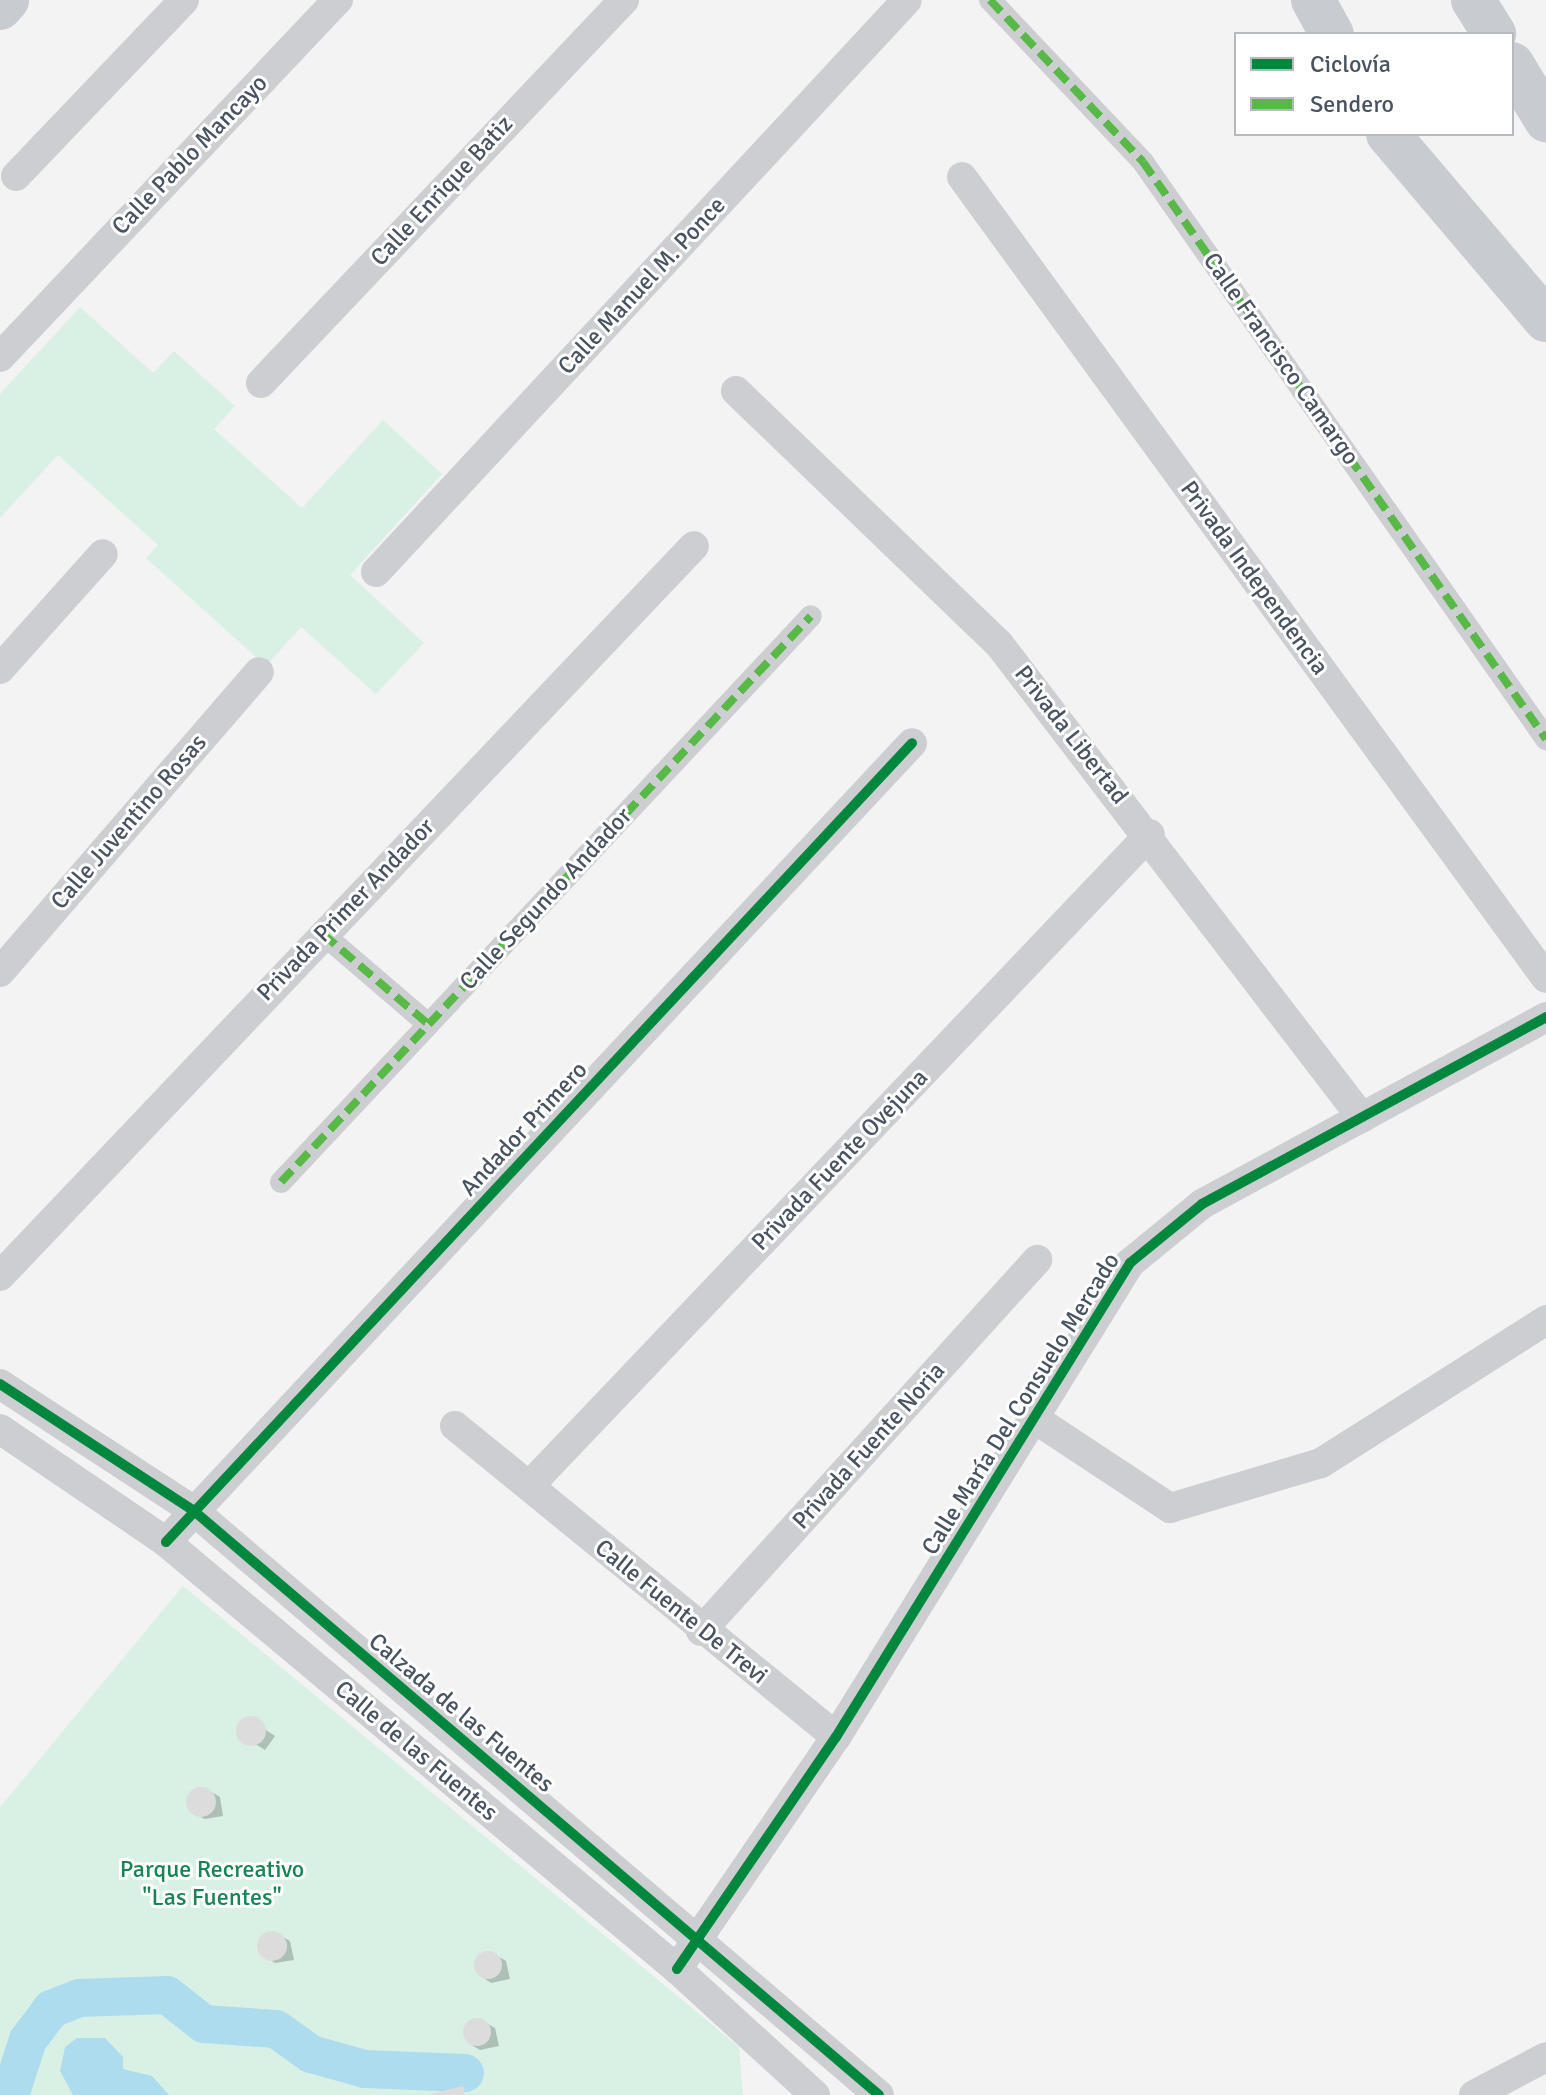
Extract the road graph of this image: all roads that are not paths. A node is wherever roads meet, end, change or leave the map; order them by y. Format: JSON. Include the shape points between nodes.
{"nodes":[{"id":1,"x":7,"y":0,"type":"edge"},
{"id":2,"x":184,"y":0,"type":"edge"},
{"id":3,"x":338,"y":0,"type":"edge"},
{"id":4,"x":624,"y":0,"type":"edge"},
{"id":5,"x":907,"y":0,"type":"edge"},
{"id":6,"x":990,"y":0,"type":"edge"},
{"id":7,"x":1313,"y":0,"type":"edge"},
{"id":8,"x":1473,"y":0,"type":"edge"},
{"id":9,"x":0,"y":8,"type":"edge"},
{"id":10,"x":1331,"y":32,"type":"edge"},
{"id":11,"x":1493,"y":32,"type":"edge"},
{"id":12,"x":1514,"y":67,"type":"edge"},
{"id":13,"x":1546,"y":120,"type":"edge"},
{"id":14,"x":1390,"y":136,"type":"edge"},
{"id":15,"x":16,"y":176,"type":"dead end"},
{"id":16,"x":962,"y":177,"type":"dead end"},
{"id":17,"x":1546,"y":320,"type":"edge"},
{"id":18,"x":0,"y":357,"type":"edge"},
{"id":19,"x":261,"y":383,"type":"dead end"},
{"id":20,"x":736,"y":391,"type":"dead end"},
{"id":21,"x":694,"y":546,"type":"dead end"},
{"id":22,"x":103,"y":554,"type":"dead end"},
{"id":23,"x":376,"y":572,"type":"dead end"},
{"id":24,"x":811,"y":616,"type":"dead end"},
{"id":25,"x":0,"y":669,"type":"edge"},
{"id":26,"x":259,"y":672,"type":"dead end"},
{"id":27,"x":1546,"y":739,"type":"edge"},
{"id":28,"x":912,"y":743,"type":"dead end"},
{"id":29,"x":1150,"y":834,"type":"junction"},
{"id":30,"x":323,"y":934,"type":"junction"},
{"id":31,"x":0,"y":972,"type":"edge"},
{"id":32,"x":1546,"y":978,"type":"edge"},
{"id":33,"x":1546,"y":1017,"type":"edge"},
{"id":34,"x":428,"y":1024,"type":"junction"},
{"id":35,"x":1362,"y":1118,"type":"junction"},
{"id":36,"x":281,"y":1182,"type":"dead end"},
{"id":37,"x":1037,"y":1260,"type":"dead end"},
{"id":38,"x":0,"y":1276,"type":"edge"},
{"id":39,"x":1546,"y":1320,"type":"edge"},
{"id":40,"x":0,"y":1384,"type":"edge"},
{"id":41,"x":1035,"y":1419,"type":"junction"},
{"id":42,"x":455,"y":1426,"type":"dead end"},
{"id":43,"x":0,"y":1429,"type":"edge"},
{"id":44,"x":529,"y":1486,"type":"junction"},
{"id":45,"x":194,"y":1511,"type":"junction"},
{"id":46,"x":166,"y":1542,"type":"junction"},
{"id":47,"x":701,"y":1631,"type":"junction"},
{"id":48,"x":836,"y":1737,"type":"junction"},
{"id":49,"x":697,"y":1941,"type":"junction"},
{"id":50,"x":677,"y":1969,"type":"junction"},
{"id":51,"x":1546,"y":2057,"type":"edge"},
{"id":52,"x":872,"y":2092,"type":"edge"},
{"id":53,"x":815,"y":2095,"type":"edge"},
{"id":54,"x":1474,"y":2095,"type":"edge"}],
"edges":[{"from":1,"to":9,"type":"main road"},
{"from":2,"to":15,"type":"street"},
{"from":3,"to":18,"type":"street","name":"Calle Pablo Mancayo"},
{"from":4,"to":19,"type":"street","name":"Calle Enrique Batiz"},
{"from":5,"to":23,"type":"street","name":"Calle Manuel M. Ponce"},
{"from":6,"to":27,"type":"street","name":"Calle Francisco Camargo","via":[[1143,162]]},
{"from":7,"to":10,"type":"main road"},
{"from":8,"to":11,"type":"main road"},
{"from":12,"to":13,"type":"main road"},
{"from":14,"to":17,"type":"main road"},
{"from":16,"to":32,"type":"street","name":"Privada Independencia"},
{"from":20,"to":29,"type":"street","name":"Privada Libertad","via":[[999,644]]},
{"from":21,"to":30,"type":"street","name":"Privada Primer Andador"},
{"from":22,"to":25,"type":"street"},
{"from":24,"to":34,"type":"street","name":"Calle Segundo Andador"},
{"from":26,"to":31,"type":"street","name":"Calle Juventino Rosas"},
{"from":28,"to":45,"type":"street","name":"Andador Primero"},
{"from":29,"to":35,"type":"street","name":"Privada Libertad"},
{"from":29,"to":44,"type":"street","name":"Privada Fuente Ovejuna"},
{"from":30,"to":34,"type":"street"},
{"from":30,"to":38,"type":"street","name":"Privada Primer Andador"},
{"from":33,"to":35,"type":"street","name":"Calle María Del Consuelo Mercado"},
{"from":34,"to":36,"type":"street","name":"Calle Segundo Andador"},
{"from":35,"to":41,"type":"street","name":"Calle María Del Consuelo Mercado","via":[[1202,1204],[1130,1263]]},
{"from":37,"to":47,"type":"street","name":"Privada Fuente Noria"},
{"from":39,"to":41,"type":"street","via":[[1321,1463],[1170,1508]]},
{"from":40,"to":45,"type":"street","name":"Calzada de las Fuentes"},
{"from":41,"to":48,"type":"street","name":"Calle María Del Consuelo Mercado"},
{"from":42,"to":44,"type":"street","name":"Calle Fuente De Trevi"},
{"from":43,"to":46,"type":"street","name":"Calle de las Fuentes"},
{"from":44,"to":47,"type":"street","name":"Calle Fuente De Trevi"},
{"from":45,"to":46,"type":"street","name":"Andador Primero"},
{"from":45,"to":49,"type":"street","name":"Calzada de las Fuentes"},
{"from":46,"to":50,"type":"street","name":"Calle de las Fuentes"},
{"from":47,"to":48,"type":"street","name":"Calle Fuente De Trevi"},
{"from":48,"to":49,"type":"street","name":"Calle María Del Consuelo Mercado"},
{"from":49,"to":50,"type":"street","name":"Calle María Del Consuelo Mercado"},
{"from":49,"to":52,"type":"street","name":"Calzada de las Fuentes"},
{"from":50,"to":53,"type":"street","name":"Calle de las Fuentes"},
{"from":51,"to":54,"type":"street"}]}
